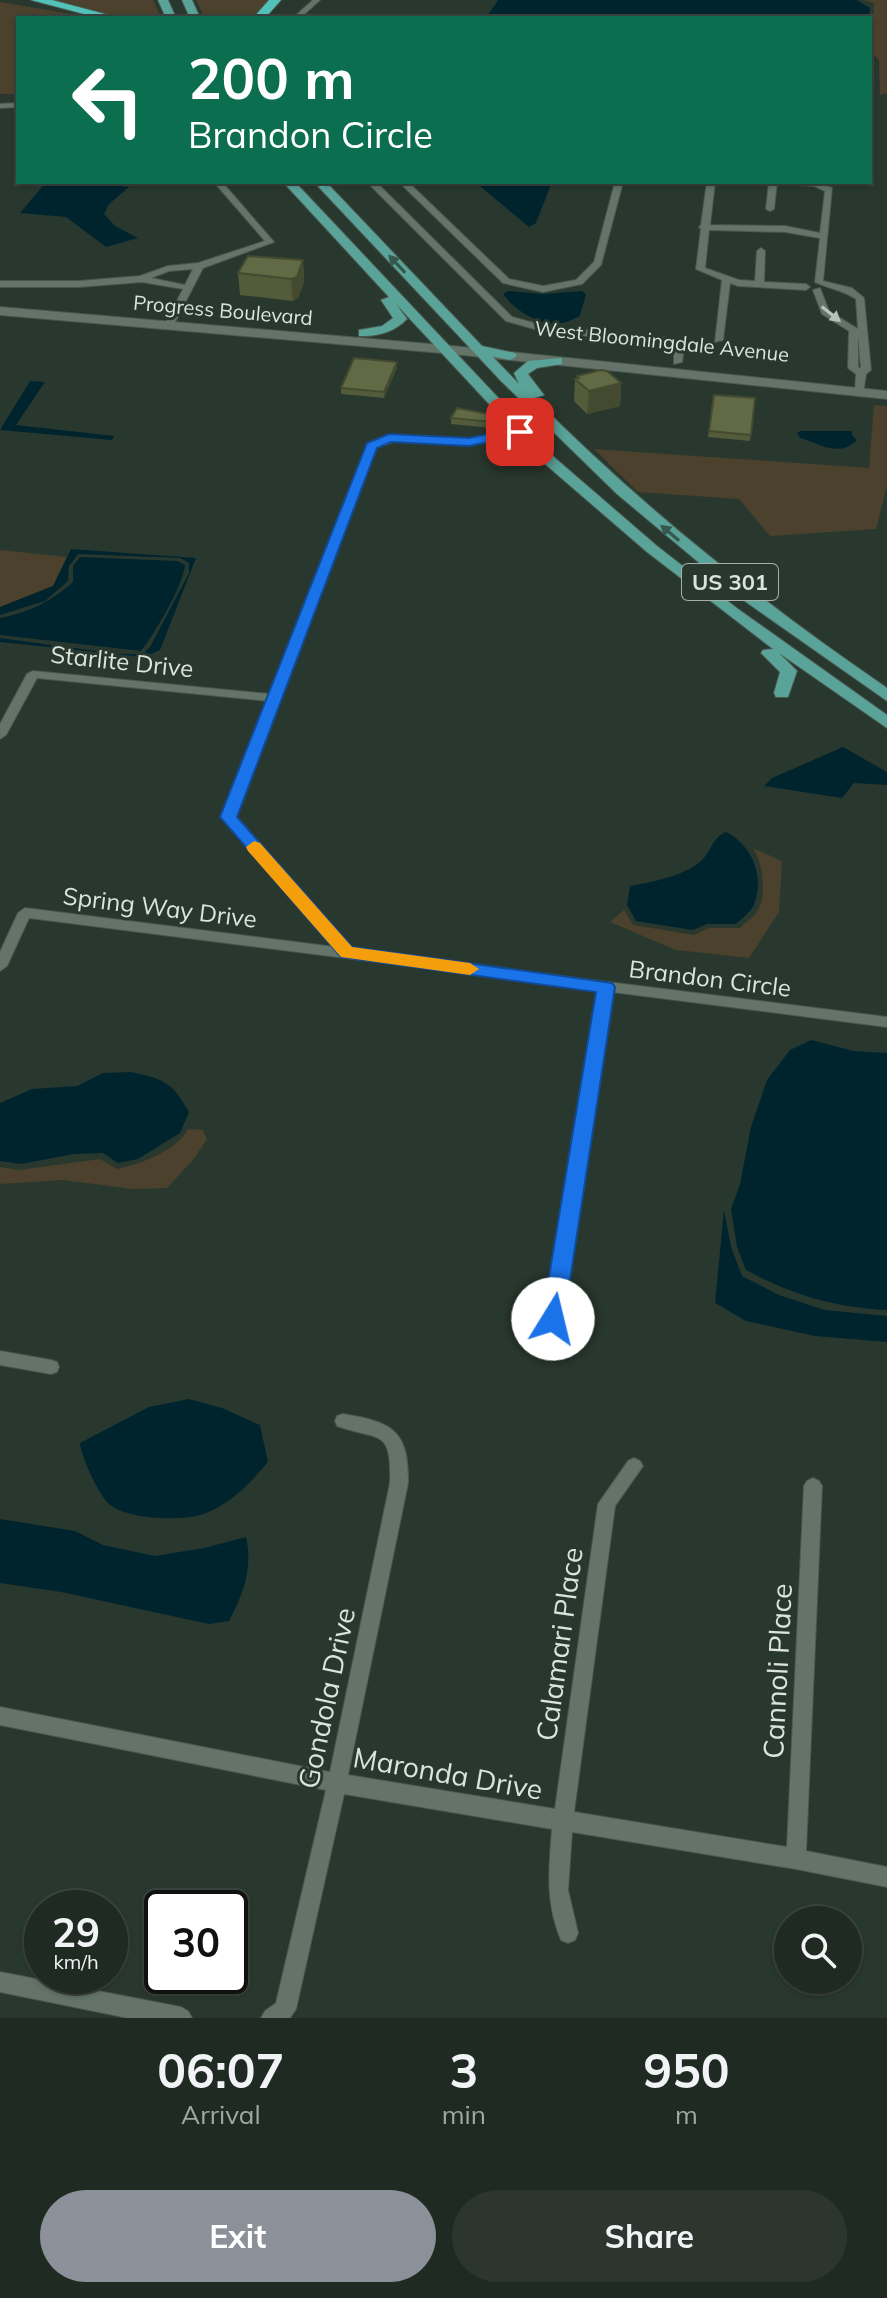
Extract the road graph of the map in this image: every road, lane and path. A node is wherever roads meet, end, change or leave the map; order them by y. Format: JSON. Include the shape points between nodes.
{"nodes":[{"id":1,"x":37,"y":0,"type":"edge"},
{"id":2,"x":275,"y":0,"type":"edge"},
{"id":3,"x":317,"y":0,"type":"edge"},
{"id":4,"x":105,"y":16,"type":"edge"},
{"id":5,"x":261,"y":16,"type":"edge"},
{"id":6,"x":298,"y":16,"type":"edge"},
{"id":7,"x":220,"y":184,"type":"edge"},
{"id":8,"x":291,"y":184,"type":"edge"},
{"id":9,"x":305,"y":184,"type":"edge"},
{"id":10,"x":322,"y":184,"type":"edge"},
{"id":11,"x":373,"y":184,"type":"edge"},
{"id":12,"x":405,"y":184,"type":"edge"},
{"id":13,"x":618,"y":184,"type":"edge"},
{"id":14,"x":711,"y":184,"type":"edge"},
{"id":15,"x":773,"y":184,"type":"edge"},
{"id":16,"x":816,"y":184,"type":"edge"},
{"id":17,"x":770,"y":209,"type":"dead end"},
{"id":18,"x":316,"y":211,"type":"junction"},
{"id":19,"x":703,"y":227,"type":"junction"},
{"id":20,"x":825,"y":236,"type":"junction"},
{"id":21,"x":761,"y":251,"type":"dead end"},
{"id":22,"x":199,"y":266,"type":"junction"},
{"id":23,"x":141,"y":279,"type":"junction"},
{"id":24,"x":726,"y":280,"type":"junction"},
{"id":25,"x":0,"y":284,"type":"edge"},
{"id":26,"x":491,"y":284,"type":"junction"},
{"id":27,"x":759,"y":284,"type":"junction"},
{"id":28,"x":820,"y":285,"type":"junction"},
{"id":29,"x":189,"y":288,"type":"junction"},
{"id":30,"x":0,"y":306,"type":"edge"},
{"id":31,"x":171,"y":321,"type":"junction"},
{"id":32,"x":364,"y":333,"type":"junction"},
{"id":33,"x":718,"y":340,"type":"dead end"},
{"id":34,"x":459,"y":346,"type":"junction"},
{"id":35,"x":557,"y":361,"type":"junction"},
{"id":36,"x":677,"y":362,"type":"junction"},
{"id":37,"x":860,"y":382,"type":"junction"},
{"id":38,"x":887,"y":384,"type":"edge"},
{"id":39,"x":887,"y":395,"type":"edge"},
{"id":40,"x":557,"y":430,"type":"junction"},
{"id":41,"x":520,"y":432,"type":"junction"},
{"id":42,"x":623,"y":492,"type":"junction"},
{"id":43,"x":609,"y":513,"type":"junction"},
{"id":44,"x":641,"y":540,"type":"junction"},
{"id":45,"x":843,"y":665,"type":"junction"},
{"id":46,"x":818,"y":676,"type":"junction"},
{"id":47,"x":782,"y":693,"type":"dead end"},
{"id":48,"x":887,"y":696,"type":"edge"},
{"id":49,"x":275,"y":698,"type":"junction"},
{"id":50,"x":887,"y":709,"type":"edge"},
{"id":51,"x":887,"y":723,"type":"edge"},
{"id":52,"x":0,"y":735,"type":"edge"},
{"id":53,"x":347,"y":952,"type":"junction"},
{"id":54,"x":0,"y":966,"type":"edge"},
{"id":55,"x":606,"y":987,"type":"junction"},
{"id":56,"x":887,"y":1022,"type":"edge"},
{"id":57,"x":553,"y":1319,"type":"dead end"},
{"id":58,"x":0,"y":1358,"type":"edge"},
{"id":59,"x":51,"y":1367,"type":"dead end"},
{"id":60,"x":343,"y":1421,"type":"dead end"},
{"id":61,"x":634,"y":1466,"type":"dead end"},
{"id":62,"x":813,"y":1486,"type":"dead end"},
{"id":63,"x":0,"y":1716,"type":"edge"},
{"id":64,"x":337,"y":1783,"type":"junction"},
{"id":65,"x":563,"y":1820,"type":"junction"},
{"id":66,"x":796,"y":1859,"type":"junction"},
{"id":67,"x":887,"y":1877,"type":"edge"},
{"id":68,"x":568,"y":1933,"type":"dead end"},
{"id":69,"x":0,"y":1982,"type":"edge"},
{"id":70,"x":181,"y":2018,"type":"edge"},
{"id":71,"x":272,"y":2018,"type":"edge"}],
"edges":[{"from":1,"to":4,"type":"highway"},
{"from":2,"to":5,"type":"highway"},
{"from":3,"to":6,"type":"street"},
{"from":7,"to":22,"type":"street","via":[[270,242]]},
{"from":8,"to":18,"type":"main road","number":"US 301"},
{"from":9,"to":34,"type":"main road"},
{"from":34,"to":10,"type":"main road","number":"US 301","one_way":true},
{"from":11,"to":26,"type":"street"},
{"from":12,"to":26,"type":"street"},
{"from":13,"to":26,"type":"street","via":[[598,263],[579,282],[543,289]]},
{"from":14,"to":19,"type":"street"},
{"from":15,"to":17,"type":"street"},
{"from":16,"to":20,"type":"street","via":[[829,190]]},
{"from":18,"to":32,"type":"main road","via":[[319,226],[401,317],[395,326]]},
{"from":18,"to":34,"type":"main road","number":"US 301"},
{"from":19,"to":20,"type":"street","via":[[785,229]]},
{"from":19,"to":24,"type":"street","via":[[700,269]]},
{"from":20,"to":28,"type":"street"},
{"from":21,"to":27,"type":"street"},
{"from":22,"to":23,"type":"street"},
{"from":22,"to":29,"type":"street"},
{"from":23,"to":25,"type":"street"},
{"from":23,"to":29,"type":"street"},
{"from":24,"to":27,"type":"street"},
{"from":24,"to":33,"type":"street"},
{"from":26,"to":36,"type":"street","via":[[514,322],[666,340],[679,348]]},
{"from":27,"to":28,"type":"street"},
{"from":28,"to":37,"type":"street","one_way":true,"via":[[825,312],[854,330],[853,368]]},
{"from":28,"to":37,"type":"street","via":[[849,290],[860,298],[866,370]]},
{"from":29,"to":31,"type":"street"},
{"from":30,"to":31,"type":"main road","name":"Progress Boulevard"},
{"from":30,"to":31,"type":"main road","name":"Progress Boulevard","via":[[138,313]]},
{"from":31,"to":32,"type":"main road","name":"Progress Boulevard"},
{"from":31,"to":34,"type":"main road","name":"Progress Boulevard"},
{"from":32,"to":34,"type":"main road","name":"Progress Boulevard"},
{"from":34,"to":35,"type":"main road","name":"West Bloomingdale Avenue"},
{"from":34,"to":36,"type":"main road","name":"West Bloomingdale Avenue"},
{"from":34,"to":40,"type":"main road","number":"US 301"},
{"from":34,"to":41,"type":"main road","number":"US 301"},
{"from":34,"to":42,"type":"main road","via":[[584,475]]},
{"from":35,"to":37,"type":"main road","name":"West Bloomingdale Avenue"},
{"from":35,"to":40,"type":"main road","via":[[533,364],[521,375],[558,416]]},
{"from":36,"to":37,"type":"main road","name":"West Bloomingdale Avenue"},
{"from":37,"to":38,"type":"main road","name":"West Bloomingdale Avenue"},
{"from":37,"to":39,"type":"main road","name":"West Bloomingdale Avenue"},
{"from":40,"to":42,"type":"main road","number":"US 301"},
{"from":41,"to":43,"type":"main road","number":"US 301"},
{"from":41,"to":49,"type":"street","via":[[469,442],[389,438],[371,446]]},
{"from":45,"to":42,"type":"main road","number":"US 301","one_way":true,"via":[[727,580]]},
{"from":43,"to":44,"type":"main road","number":"US 301"},
{"from":43,"to":47,"type":"main road","via":[[617,534],[786,667]]},
{"from":44,"to":45,"type":"main road","via":[[672,555],[810,656]]},
{"from":44,"to":46,"type":"main road","number":"US 301"},
{"from":45,"to":48,"type":"main road","number":"US 301"},
{"from":46,"to":50,"type":"main road","via":[[850,684]]},
{"from":46,"to":51,"type":"main road","number":"US 301"},
{"from":49,"to":52,"type":"street","name":"Starlite Drive","via":[[33,674]]},
{"from":49,"to":53,"type":"street","via":[[229,817]]},
{"from":53,"to":54,"type":"street","name":"Spring Way Drive","via":[[25,913]]},
{"from":53,"to":55,"type":"street","name":"Brandon Circle"},
{"from":55,"to":56,"type":"street","name":"Brandon Circle"},
{"from":55,"to":57,"type":"street"},
{"from":58,"to":59,"type":"street"},
{"from":60,"to":64,"type":"street","name":"Gondola Drive","via":[[381,1427],[401,1456]]},
{"from":61,"to":65,"type":"street","name":"Calamari Place","via":[[607,1504]]},
{"from":62,"to":66,"type":"street","name":"Cannoli Place"},
{"from":63,"to":64,"type":"street","name":"Maronda Drive"},
{"from":64,"to":65,"type":"street","name":"Maronda Drive"},
{"from":64,"to":71,"type":"street","name":"Gondola Drive","via":[[285,2009]]},
{"from":65,"to":66,"type":"street","name":"Maronda Drive"},
{"from":65,"to":68,"type":"street","name":"Calamari Place","via":[[558,1890]]},
{"from":66,"to":67,"type":"street","name":"Maronda Drive"},
{"from":69,"to":70,"type":"street"}]}
